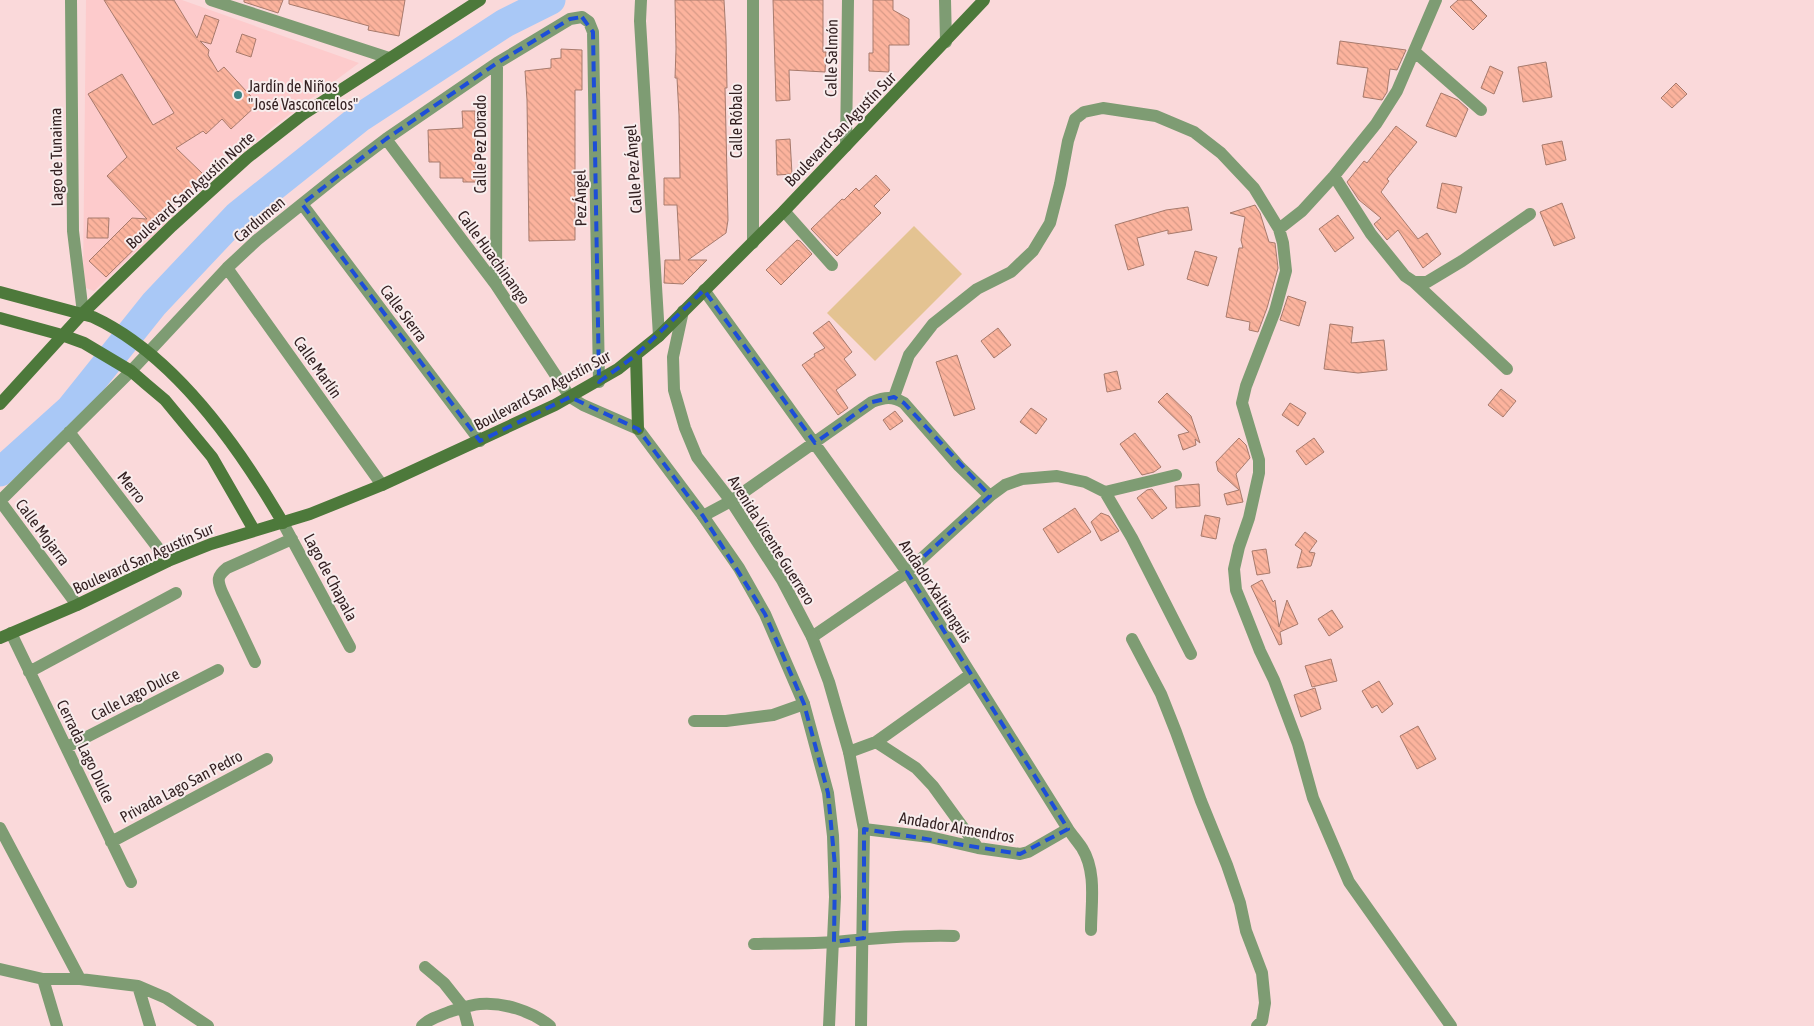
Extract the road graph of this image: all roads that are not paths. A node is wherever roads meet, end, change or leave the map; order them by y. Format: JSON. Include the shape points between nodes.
{"nodes":[{"id":1,"x":71,"y":0,"type":"edge"},
{"id":2,"x":210,"y":0,"type":"edge"},
{"id":3,"x":480,"y":0,"type":"edge"},
{"id":4,"x":641,"y":0,"type":"edge"},
{"id":5,"x":753,"y":0,"type":"edge"},
{"id":6,"x":848,"y":0,"type":"edge"},
{"id":7,"x":944,"y":0,"type":"edge"},
{"id":8,"x":984,"y":0,"type":"edge"},
{"id":9,"x":1436,"y":0,"type":"edge"},
{"id":10,"x":582,"y":17,"type":"joint"},
{"id":11,"x":946,"y":42,"type":"junction"},
{"id":12,"x":1415,"y":52,"type":"junction"},
{"id":13,"x":388,"y":58,"type":"junction"},
{"id":14,"x":497,"y":63,"type":"junction"},
{"id":15,"x":1480,"y":110,"type":"dead end"},
{"id":16,"x":386,"y":139,"type":"junction"},
{"id":17,"x":846,"y":146,"type":"junction"},
{"id":18,"x":1334,"y":176,"type":"junction"},
{"id":19,"x":302,"y":204,"type":"junction"},
{"id":20,"x":784,"y":211,"type":"junction"},
{"id":21,"x":1530,"y":214,"type":"dead end"},
{"id":22,"x":1279,"y":229,"type":"junction"},
{"id":23,"x":752,"y":243,"type":"junction"},
{"id":24,"x":832,"y":265,"type":"dead end"},
{"id":25,"x":227,"y":268,"type":"junction"},
{"id":26,"x":1414,"y":282,"type":"junction"},
{"id":27,"x":496,"y":285,"type":"junction"},
{"id":28,"x":704,"y":290,"type":"junction"},
{"id":29,"x":0,"y":292,"type":"edge"},
{"id":30,"x":683,"y":311,"type":"junction"},
{"id":31,"x":83,"y":313,"type":"junction"},
{"id":32,"x":0,"y":318,"type":"edge"},
{"id":33,"x":62,"y":335,"type":"junction"},
{"id":34,"x":659,"y":336,"type":"junction"},
{"id":35,"x":143,"y":348,"type":"junction"},
{"id":36,"x":636,"y":355,"type":"junction"},
{"id":37,"x":1507,"y":369,"type":"dead end"},
{"id":38,"x":131,"y":371,"type":"junction"},
{"id":39,"x":599,"y":382,"type":"junction"},
{"id":40,"x":570,"y":397,"type":"junction"},
{"id":41,"x":894,"y":397,"type":"junction"},
{"id":42,"x":0,"y":404,"type":"edge"},
{"id":43,"x":638,"y":429,"type":"junction"},
{"id":44,"x":69,"y":432,"type":"junction"},
{"id":45,"x":480,"y":441,"type":"junction"},
{"id":46,"x":815,"y":443,"type":"junction"},
{"id":47,"x":1176,"y":475,"type":"dead end"},
{"id":48,"x":382,"y":485,"type":"junction"},
{"id":49,"x":1105,"y":492,"type":"junction"},
{"id":50,"x":990,"y":496,"type":"junction"},
{"id":51,"x":731,"y":500,"type":"junction"},
{"id":52,"x":0,"y":501,"type":"edge"},
{"id":53,"x":703,"y":516,"type":"junction"},
{"id":54,"x":284,"y":522,"type":"junction"},
{"id":55,"x":254,"y":530,"type":"junction"},
{"id":56,"x":292,"y":539,"type":"junction"},
{"id":57,"x":168,"y":561,"type":"junction"},
{"id":58,"x":907,"y":572,"type":"junction"},
{"id":59,"x":176,"y":593,"type":"dead end"},
{"id":60,"x":77,"y":605,"type":"junction"},
{"id":61,"x":5,"y":636,"type":"edge"},
{"id":62,"x":812,"y":637,"type":"junction"},
{"id":63,"x":1132,"y":639,"type":"dead end"},
{"id":64,"x":350,"y":647,"type":"dead end"},
{"id":65,"x":1191,"y":654,"type":"dead end"},
{"id":66,"x":255,"y":662,"type":"dead end"},
{"id":67,"x":218,"y":670,"type":"dead end"},
{"id":68,"x":29,"y":672,"type":"junction"},
{"id":69,"x":970,"y":675,"type":"junction"},
{"id":70,"x":804,"y":704,"type":"junction"},
{"id":71,"x":694,"y":721,"type":"dead end"},
{"id":72,"x":876,"y":742,"type":"junction"},
{"id":73,"x":67,"y":747,"type":"junction"},
{"id":74,"x":849,"y":752,"type":"junction"},
{"id":75,"x":267,"y":759,"type":"dead end"},
{"id":76,"x":0,"y":828,"type":"edge"},
{"id":77,"x":864,"y":829,"type":"junction"},
{"id":78,"x":1068,"y":829,"type":"junction"},
{"id":79,"x":111,"y":842,"type":"junction"},
{"id":80,"x":978,"y":848,"type":"junction"},
{"id":81,"x":130,"y":882,"type":"dead end"},
{"id":82,"x":1091,"y":930,"type":"dead end"},
{"id":83,"x":954,"y":936,"type":"dead end"},
{"id":84,"x":864,"y":938,"type":"junction"},
{"id":85,"x":834,"y":942,"type":"junction"},
{"id":86,"x":754,"y":944,"type":"dead end"},
{"id":87,"x":425,"y":967,"type":"dead end"},
{"id":88,"x":0,"y":970,"type":"edge"},
{"id":89,"x":80,"y":979,"type":"junction"},
{"id":90,"x":43,"y":980,"type":"junction"},
{"id":91,"x":138,"y":986,"type":"junction"},
{"id":92,"x":463,"y":1007,"type":"junction"},
{"id":93,"x":57,"y":1026,"type":"edge"},
{"id":94,"x":150,"y":1026,"type":"edge"},
{"id":95,"x":208,"y":1026,"type":"edge"},
{"id":96,"x":422,"y":1026,"type":"edge"},
{"id":97,"x":468,"y":1026,"type":"edge"},
{"id":98,"x":550,"y":1026,"type":"edge"},
{"id":99,"x":829,"y":1026,"type":"edge"},
{"id":100,"x":861,"y":1026,"type":"edge"},
{"id":101,"x":1257,"y":1026,"type":"edge"},
{"id":102,"x":1451,"y":1026,"type":"edge"}],
"edges":[{"from":1,"to":31,"type":"street","name":"Lago de Tunaima","via":[[74,231]]},
{"from":2,"to":13,"type":"street"},
{"from":3,"to":13,"type":"main road","name":"Boulevard San Agustín Norte"},
{"from":4,"to":34,"type":"street","name":"Calle Pez Ángel"},
{"from":5,"to":23,"type":"street","name":"Calle Róbalo"},
{"from":6,"to":17,"type":"street","name":"Calle Salmón"},
{"from":7,"to":11,"type":"street"},
{"from":8,"to":11,"type":"main road","name":"Boulevard San Agustín Sur"},
{"from":9,"to":12,"type":"street"},
{"from":10,"to":14,"type":"street","name":"Cardumen","via":[[570,19]]},
{"from":10,"to":39,"type":"street","name":"Pez Ángel","via":[[589,22],[593,32]]},
{"from":11,"to":17,"type":"main road","name":"Boulevard San Agustín Sur"},
{"from":12,"to":15,"type":"street"},
{"from":12,"to":18,"type":"street","via":[[1397,91],[1376,124]]},
{"from":13,"to":31,"type":"main road","name":"Boulevard San Agustín Norte","via":[[302,115],[247,158]]},
{"from":14,"to":16,"type":"street","name":"Cardumen"},
{"from":14,"to":27,"type":"street","name":"Calle Pez Dorado"},
{"from":16,"to":19,"type":"street","name":"Cardumen"},
{"from":16,"to":27,"type":"street","name":"Calle Huachinango"},
{"from":17,"to":20,"type":"main road","name":"Boulevard San Agustín Sur"},
{"from":18,"to":22,"type":"street","via":[[1302,211]]},
{"from":18,"to":26,"type":"street","via":[[1371,234],[1405,276]]},
{"from":19,"to":25,"type":"street","name":"Cardumen"},
{"from":19,"to":45,"type":"street","name":"Calle Sierra"},
{"from":20,"to":23,"type":"main road","name":"Boulevard San Agustín Sur"},
{"from":20,"to":24,"type":"street"},
{"from":21,"to":26,"type":"street","via":[[1462,261],[1426,282]]},
{"from":22,"to":41,"type":"street","via":[[1254,188],[1194,132],[1156,116],[1104,108],[1084,112],[1075,119],[1068,141],[1050,223],[1033,251],[1010,272],[977,289],[933,324],[909,355]]},
{"from":22,"to":102,"type":"street","via":[[1284,243],[1286,271],[1242,404],[1259,473],[1234,569],[1236,590],[1298,744],[1313,798],[1349,882]]},
{"from":23,"to":28,"type":"main road","name":"Boulevard San Agustín Sur"},
{"from":25,"to":35,"type":"street","name":"Cardumen"},
{"from":25,"to":48,"type":"street","name":"Calle Marlín"},
{"from":26,"to":37,"type":"street"},
{"from":27,"to":40,"type":"street","name":"Calle Huachinango"},
{"from":28,"to":30,"type":"main road","name":"Boulevard San Agustín Sur"},
{"from":28,"to":46,"type":"street","name":"Andador Xaltianguis"},
{"from":29,"to":31,"type":"main road"},
{"from":30,"to":34,"type":"main road","name":"Boulevard San Agustín Sur"},
{"from":30,"to":51,"type":"street","name":"Avenida Vicente Guerrero","via":[[673,357],[674,390],[697,457]]},
{"from":31,"to":33,"type":"main road","name":"Boulevard San Agustín Norte"},
{"from":31,"to":35,"type":"main road","via":[[104,322]]},
{"from":32,"to":33,"type":"main road"},
{"from":33,"to":38,"type":"main road"},
{"from":33,"to":42,"type":"main road","name":"Boulevard San Agustín Norte"},
{"from":34,"to":36,"type":"main road","name":"Boulevard San Agustín Sur"},
{"from":35,"to":38,"type":"street","name":"Cardumen"},
{"from":35,"to":54,"type":"main road","via":[[190,393],[220,428],[257,477]]},
{"from":36,"to":39,"type":"main road","name":"Boulevard San Agustín Sur"},
{"from":36,"to":43,"type":"main road"},
{"from":38,"to":44,"type":"street","name":"Cardumen"},
{"from":38,"to":55,"type":"main road","via":[[165,400],[212,457]]},
{"from":39,"to":40,"type":"main road","name":"Boulevard San Agustín Sur"},
{"from":40,"to":43,"type":"street"},
{"from":40,"to":45,"type":"main road","name":"Boulevard San Agustín Sur"},
{"from":41,"to":46,"type":"street","via":[[872,402]]},
{"from":41,"to":50,"type":"street","via":[[904,402]]},
{"from":43,"to":53,"type":"street"},
{"from":44,"to":52,"type":"street","name":"Cardumen"},
{"from":44,"to":57,"type":"street","name":"Merro"},
{"from":45,"to":48,"type":"main road","name":"Boulevard San Agustín Sur"},
{"from":46,"to":51,"type":"street"},
{"from":46,"to":58,"type":"street","name":"Andador Xaltianguis"},
{"from":47,"to":49,"type":"street"},
{"from":48,"to":54,"type":"main road","name":"Boulevard San Agustín Sur"},
{"from":49,"to":50,"type":"street","via":[[1085,482],[1057,476],[1022,479],[1004,485]]},
{"from":49,"to":65,"type":"street"},
{"from":50,"to":58,"type":"street"},
{"from":51,"to":53,"type":"street"},
{"from":51,"to":62,"type":"street","name":"Avenida Vicente Guerrero","via":[[782,580]]},
{"from":52,"to":60,"type":"street","name":"Calle Mojarra"},
{"from":53,"to":70,"type":"street","via":[[739,568],[765,614]]},
{"from":54,"to":55,"type":"main road","name":"Boulevard San Agustín Sur"},
{"from":54,"to":56,"type":"street","name":"Lago de Chapala"},
{"from":55,"to":57,"type":"main road","name":"Boulevard San Agustín Sur"},
{"from":56,"to":64,"type":"street","name":"Lago de Chapala"},
{"from":56,"to":66,"type":"street","via":[[227,568],[219,575],[222,592]]},
{"from":57,"to":60,"type":"main road","name":"Boulevard San Agustín Sur"},
{"from":58,"to":62,"type":"street"},
{"from":58,"to":69,"type":"street","name":"Andador Xaltianguis"},
{"from":59,"to":68,"type":"street"},
{"from":60,"to":61,"type":"main road","name":"Boulevard San Agustín Sur"},
{"from":61,"to":68,"type":"street","name":"Cerrada Lago Dulce"},
{"from":62,"to":74,"type":"street","name":"Avenida Vicente Guerrero","via":[[830,682]]},
{"from":63,"to":101,"type":"street","via":[[1161,694],[1240,903],[1246,931],[1262,973],[1265,1003],[1262,1021]]},
{"from":67,"to":73,"type":"street","name":"Calle Lago Dulce"},
{"from":68,"to":73,"type":"street","name":"Cerrada Lago Dulce"},
{"from":69,"to":72,"type":"street"},
{"from":69,"to":78,"type":"street","name":"Andador Xaltianguis"},
{"from":70,"to":71,"type":"street","via":[[773,715]]},
{"from":70,"to":85,"type":"street","via":[[828,793],[835,866]]},
{"from":72,"to":74,"type":"street"},
{"from":72,"to":80,"type":"street","via":[[916,768]]},
{"from":73,"to":79,"type":"street","name":"Cerrada Lago Dulce"},
{"from":74,"to":77,"type":"street","name":"Avenida Vicente Guerrero"},
{"from":75,"to":79,"type":"street","name":"Privada Lago San Pedro"},
{"from":76,"to":89,"type":"street"},
{"from":77,"to":80,"type":"street","name":"Andador Almendros","via":[[930,837]]},
{"from":77,"to":84,"type":"street","name":"Avenida Vicente Guerrero"},
{"from":78,"to":80,"type":"street","name":"Andador Almendros","via":[[1020,854]]},
{"from":78,"to":82,"type":"street","name":"Andador Xaltianguis","via":[[1083,849],[1090,869]]},
{"from":79,"to":81,"type":"street","name":"Cerrada Lago Dulce"},
{"from":83,"to":84,"type":"street"},
{"from":84,"to":85,"type":"street"},
{"from":84,"to":100,"type":"street","name":"Avenida Vicente Guerrero"},
{"from":85,"to":86,"type":"street"},
{"from":85,"to":99,"type":"street"},
{"from":87,"to":92,"type":"street","via":[[444,983]]},
{"from":88,"to":90,"type":"street"},
{"from":89,"to":90,"type":"street"},
{"from":89,"to":91,"type":"street"},
{"from":90,"to":93,"type":"street"},
{"from":91,"to":94,"type":"street"},
{"from":91,"to":95,"type":"street","via":[[166,998]]},
{"from":92,"to":96,"type":"street","via":[[430,1018]]},
{"from":92,"to":97,"type":"street"},
{"from":92,"to":98,"type":"street","via":[[481,1004],[512,1007]]}]}
